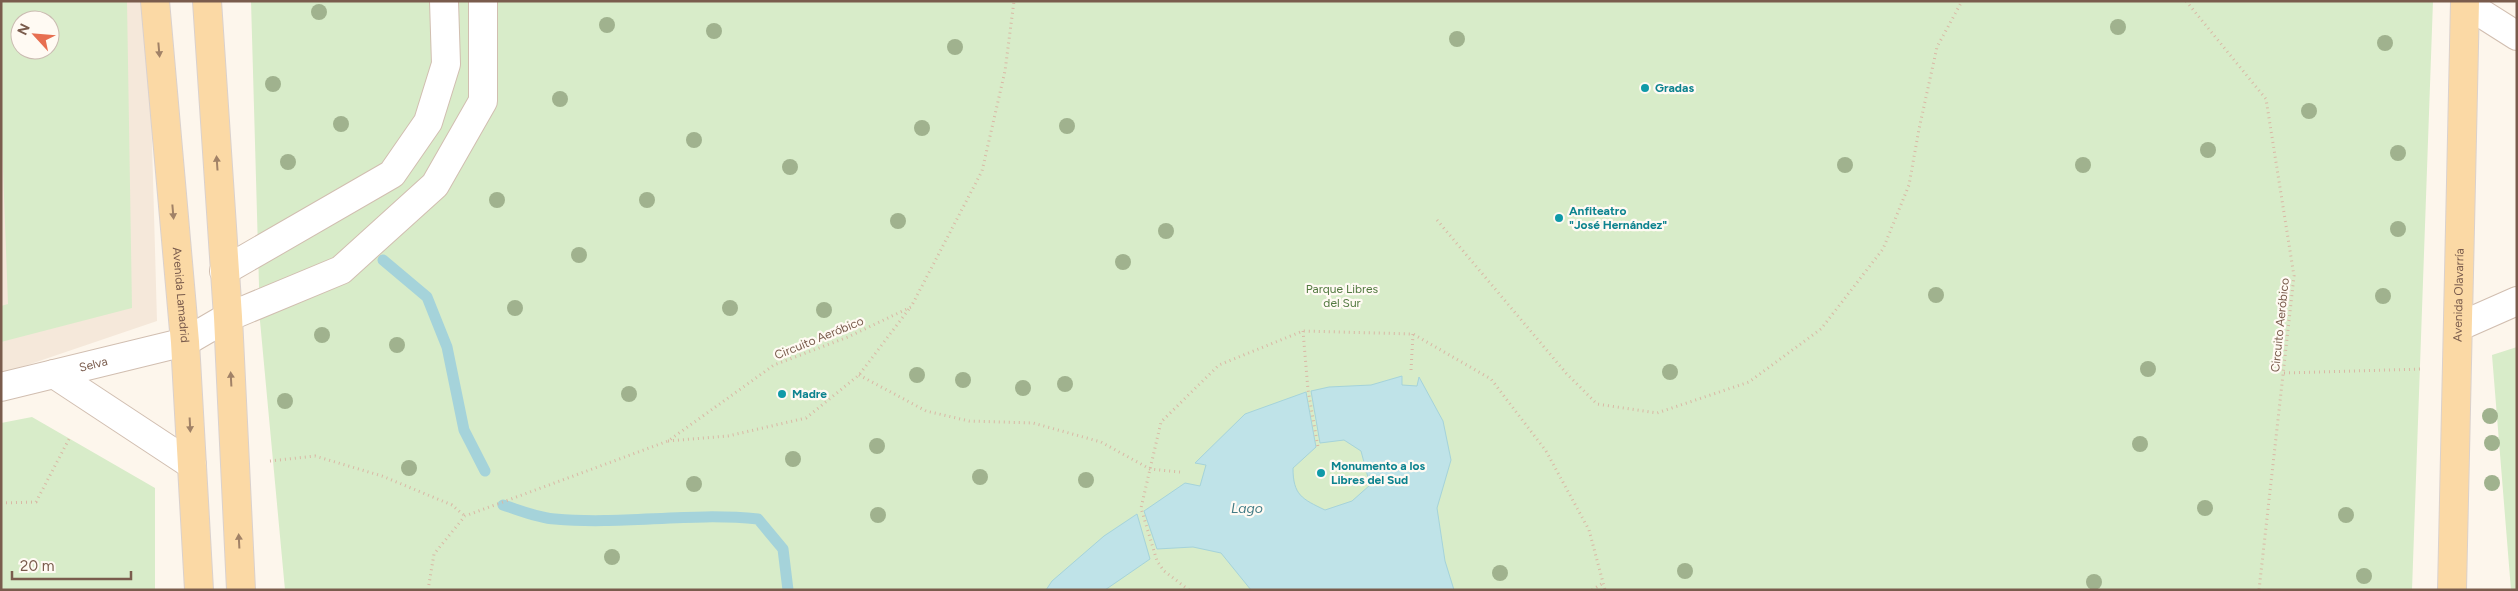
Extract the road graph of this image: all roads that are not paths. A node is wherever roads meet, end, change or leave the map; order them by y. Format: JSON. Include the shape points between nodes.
{"nodes":[{"id":1,"x":155,"y":1,"type":"edge"},
{"id":2,"x":207,"y":1,"type":"edge"},
{"id":3,"x":444,"y":1,"type":"edge"},
{"id":4,"x":482,"y":1,"type":"edge"},
{"id":5,"x":2465,"y":2,"type":"edge"},
{"id":6,"x":2517,"y":36,"type":"edge"},
{"id":7,"x":224,"y":271,"type":"junction"},
{"id":8,"x":2517,"y":300,"type":"edge"},
{"id":9,"x":228,"y":317,"type":"junction"},
{"id":10,"x":2458,"y":327,"type":"junction"},
{"id":11,"x":185,"y":342,"type":"junction"},
{"id":12,"x":54,"y":374,"type":"junction"},
{"id":13,"x":1,"y":387,"type":"edge"},
{"id":14,"x":192,"y":465,"type":"junction"},
{"id":15,"x":199,"y":590,"type":"edge"},
{"id":16,"x":241,"y":590,"type":"edge"},
{"id":17,"x":2452,"y":590,"type":"edge"}],
"edges":[{"from":1,"to":11,"type":"main road","name":"Avenida Lamadrid","one_way":true},
{"from":7,"to":2,"type":"main road","one_way":true},
{"from":3,"to":7,"type":"street","via":[[446,64],[428,122],[392,174]]},
{"from":4,"to":9,"type":"street","name":"Selva","via":[[483,101],[434,186],[341,270]]},
{"from":5,"to":6,"type":"street"},
{"from":5,"to":10,"type":"main road","name":"Avenida Olavarría"},
{"from":7,"to":9,"type":"main road"},
{"from":8,"to":10,"type":"street"},
{"from":9,"to":11,"type":"street","name":"Selva"},
{"from":16,"to":9,"type":"main road","one_way":true},
{"from":10,"to":17,"type":"main road","name":"Avenida Olavarría"},
{"from":11,"to":12,"type":"street","name":"Selva"},
{"from":11,"to":14,"type":"main road","name":"Avenida Lamadrid","one_way":true},
{"from":12,"to":13,"type":"street","name":"Selva"},
{"from":12,"to":14,"type":"street"},
{"from":14,"to":15,"type":"main road","name":"Avenida Lamadrid"}]}
